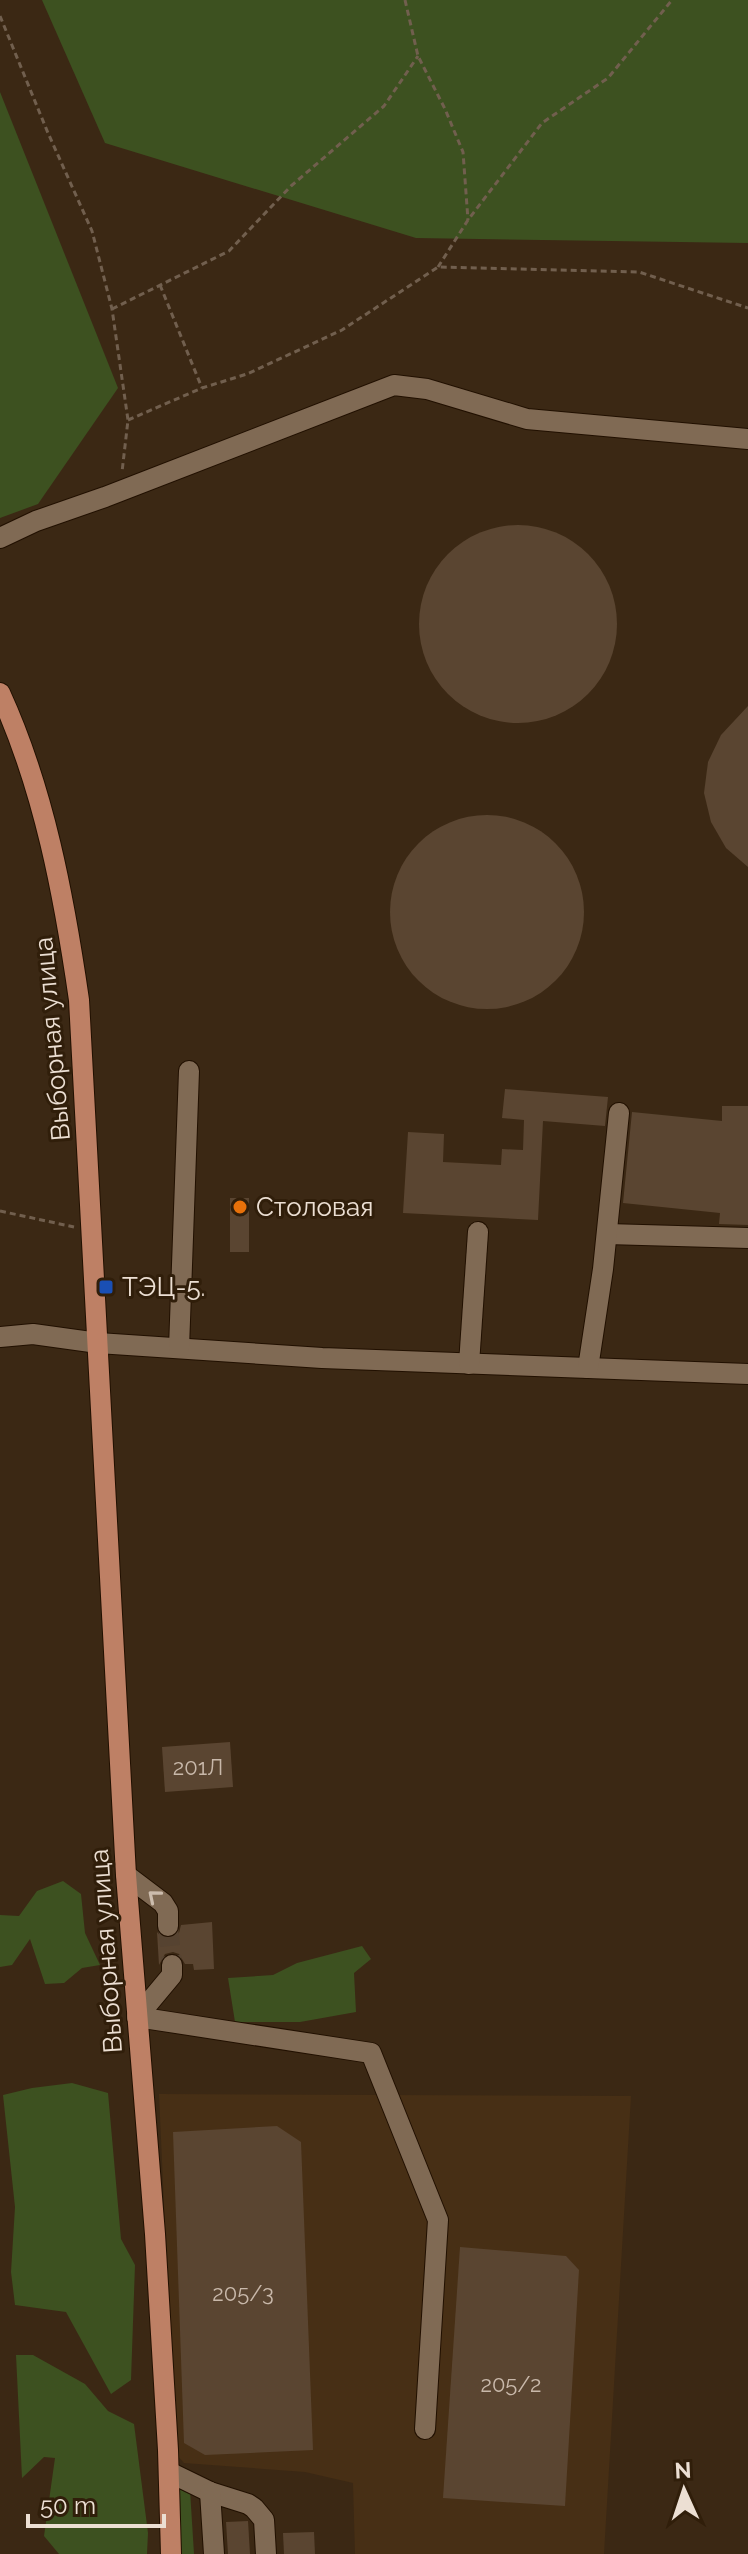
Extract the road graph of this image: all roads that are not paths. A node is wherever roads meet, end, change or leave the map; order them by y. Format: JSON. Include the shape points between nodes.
{"nodes":[{"id":1,"x":748,"y":439,"type":"edge"},
{"id":2,"x":0,"y":538,"type":"edge"},
{"id":3,"x":0,"y":693,"type":"edge"},
{"id":4,"x":189,"y":1071,"type":"dead end"},
{"id":5,"x":619,"y":1113,"type":"dead end"},
{"id":6,"x":478,"y":1232,"type":"dead end"},
{"id":7,"x":607,"y":1234,"type":"junction"},
{"id":8,"x":748,"y":1238,"type":"edge"},
{"id":9,"x":0,"y":1337,"type":"edge"},
{"id":10,"x":98,"y":1343,"type":"junction"},
{"id":11,"x":179,"y":1348,"type":"junction"},
{"id":12,"x":469,"y":1364,"type":"junction"},
{"id":13,"x":588,"y":1368,"type":"junction"},
{"id":14,"x":748,"y":1374,"type":"edge"},
{"id":15,"x":126,"y":1875,"type":"junction"},
{"id":16,"x":168,"y":1926,"type":"tunnel mouth"},
{"id":17,"x":172,"y":1965,"type":"tunnel mouth"},
{"id":18,"x":137,"y":2017,"type":"junction"},
{"id":19,"x":425,"y":2429,"type":"dead end"},
{"id":20,"x":169,"y":2472,"type":"junction"},
{"id":21,"x":210,"y":2492,"type":"junction"},
{"id":22,"x":171,"y":2554,"type":"edge"},
{"id":23,"x":214,"y":2554,"type":"edge"},
{"id":24,"x":266,"y":2554,"type":"edge"}],
"edges":[{"from":1,"to":2,"type":"street","via":[[527,419],[427,389],[394,385]]},
{"from":3,"to":10,"type":"main road","name":"Выборная улица","via":[[33,777],[68,925],[79,1000]]},
{"from":4,"to":11,"type":"street"},
{"from":5,"to":7,"type":"street"},
{"from":6,"to":12,"type":"street"},
{"from":7,"to":8,"type":"street"},
{"from":7,"to":13,"type":"street"},
{"from":9,"to":10,"type":"street","via":[[33,1334]]},
{"from":10,"to":11,"type":"street"},
{"from":10,"to":15,"type":"main road","name":"Выборная улица"},
{"from":11,"to":12,"type":"street"},
{"from":12,"to":13,"type":"street"},
{"from":13,"to":14,"type":"street"},
{"from":16,"to":15,"type":"street","one_way":true,"via":[[163,1903]]},
{"from":15,"to":18,"type":"main road","name":"Выборная улица"},
{"from":17,"to":18,"type":"street","via":[[172,1975]]},
{"from":18,"to":19,"type":"street","via":[[371,2053],[438,2220]]},
{"from":18,"to":20,"type":"main road","name":"Выборная улица"},
{"from":20,"to":21,"type":"street"},
{"from":20,"to":22,"type":"main road","name":"Выборная улица"},
{"from":21,"to":23,"type":"street"},
{"from":21,"to":24,"type":"street","via":[[248,2504],[260,2514]]}]}
